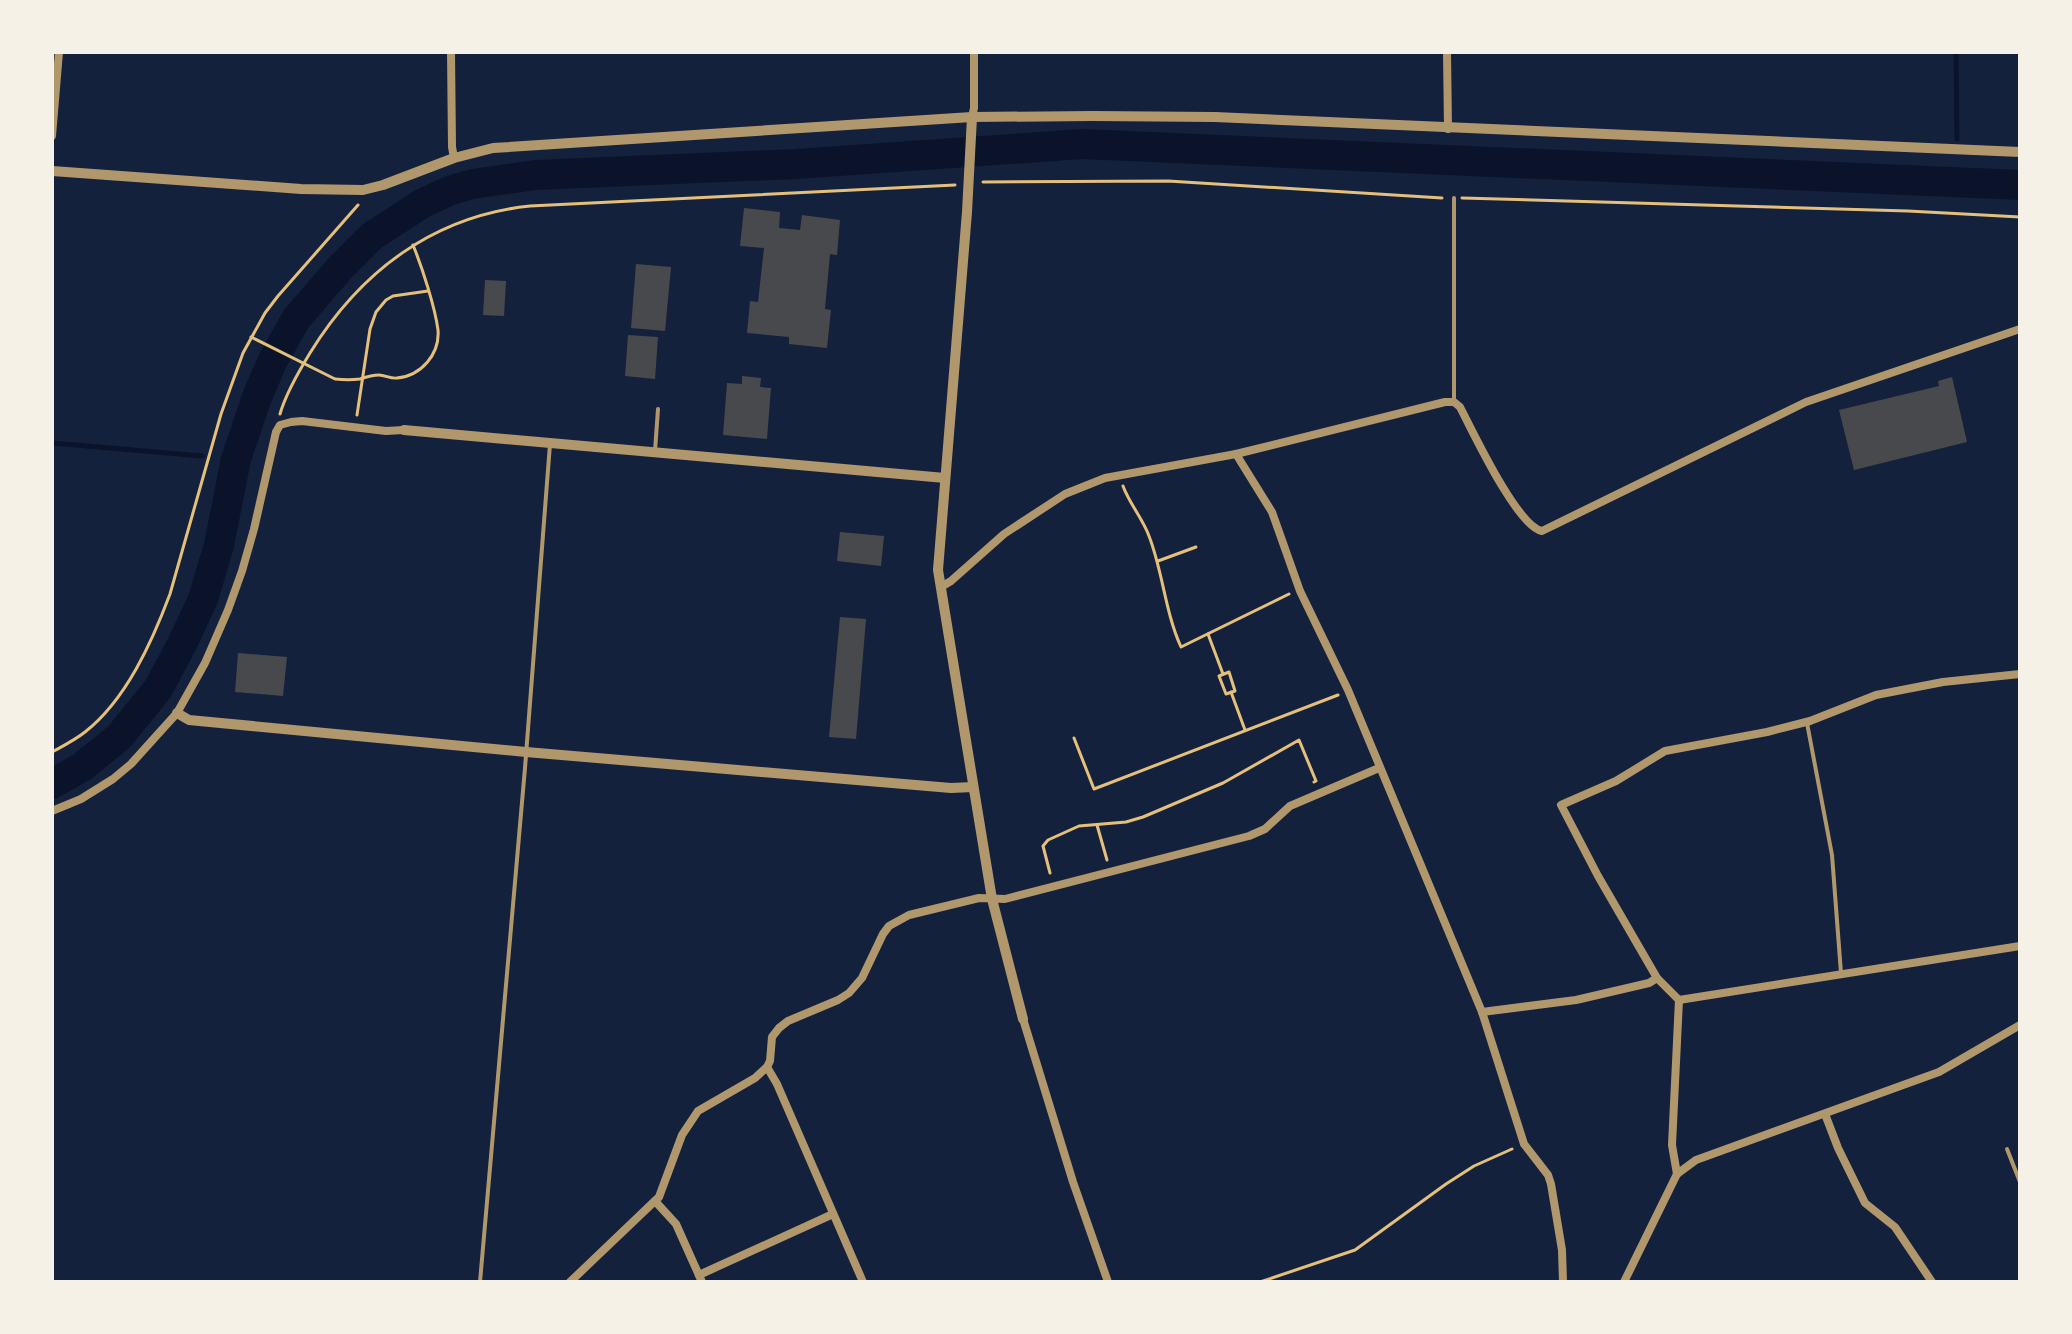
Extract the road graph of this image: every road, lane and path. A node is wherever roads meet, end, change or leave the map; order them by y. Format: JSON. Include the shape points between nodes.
{"nodes":[{"id":1,"x":59,"y":52,"type":"edge"},
{"id":2,"x":451,"y":52,"type":"edge"},
{"id":3,"x":974,"y":52,"type":"edge"},
{"id":4,"x":1447,"y":52,"type":"edge"},
{"id":5,"x":971,"y":122,"type":"junction"},
{"id":6,"x":1448,"y":129,"type":"junction"},
{"id":7,"x":52,"y":136,"type":"edge"},
{"id":8,"x":2020,"y":152,"type":"edge"},
{"id":9,"x":454,"y":158,"type":"junction"},
{"id":10,"x":52,"y":171,"type":"edge"},
{"id":11,"x":974,"y":180,"type":"junction"},
{"id":12,"x":957,"y":185,"type":"dead end"},
{"id":13,"x":1454,"y":198,"type":"junction"},
{"id":14,"x":357,"y":206,"type":"dead end"},
{"id":15,"x":2020,"y":217,"type":"edge"},
{"id":16,"x":413,"y":245,"type":"junction"},
{"id":17,"x":428,"y":291,"type":"junction"},
{"id":18,"x":2020,"y":329,"type":"edge"},
{"id":19,"x":254,"y":338,"type":"junction"},
{"id":20,"x":301,"y":363,"type":"junction"},
{"id":21,"x":363,"y":378,"type":"junction"},
{"id":22,"x":1454,"y":402,"type":"junction"},
{"id":23,"x":658,"y":409,"type":"dead end"},
{"id":24,"x":281,"y":410,"type":"dead end"},
{"id":25,"x":357,"y":417,"type":"dead end"},
{"id":26,"x":404,"y":430,"type":"joint"},
{"id":27,"x":550,"y":442,"type":"junction"},
{"id":28,"x":655,"y":451,"type":"junction"},
{"id":29,"x":1236,"y":454,"type":"junction"},
{"id":30,"x":1125,"y":474,"type":"junction"},
{"id":31,"x":945,"y":478,"type":"junction"},
{"id":32,"x":1196,"y":547,"type":"dead end"},
{"id":33,"x":1158,"y":561,"type":"junction"},
{"id":34,"x":941,"y":587,"type":"junction"},
{"id":35,"x":1289,"y":594,"type":"dead end"},
{"id":36,"x":1208,"y":634,"type":"junction"},
{"id":37,"x":1223,"y":674,"type":"junction"},
{"id":38,"x":2020,"y":674,"type":"edge"},
{"id":39,"x":1348,"y":690,"type":"junction"},
{"id":40,"x":1231,"y":692,"type":"junction"},
{"id":41,"x":177,"y":713,"type":"junction"},
{"id":42,"x":1807,"y":722,"type":"junction"},
{"id":43,"x":1245,"y":730,"type":"junction"},
{"id":44,"x":1074,"y":738,"type":"dead end"},
{"id":45,"x":52,"y":752,"type":"edge"},
{"id":46,"x":526,"y":752,"type":"junction"},
{"id":47,"x":1379,"y":768,"type":"junction"},
{"id":48,"x":973,"y":787,"type":"junction"},
{"id":49,"x":1302,"y":787,"type":"dead end"},
{"id":50,"x":52,"y":811,"type":"edge"},
{"id":51,"x":1097,"y":825,"type":"junction"},
{"id":52,"x":1108,"y":863,"type":"dead end"},
{"id":53,"x":1051,"y":878,"type":"dead end"},
{"id":54,"x":992,"y":899,"type":"junction"},
{"id":55,"x":2020,"y":946,"type":"edge"},
{"id":56,"x":1841,"y":973,"type":"junction"},
{"id":57,"x":1657,"y":978,"type":"junction"},
{"id":58,"x":1679,"y":1000,"type":"junction"},
{"id":59,"x":1482,"y":1012,"type":"junction"},
{"id":60,"x":1023,"y":1019,"type":"joint"},
{"id":61,"x":2020,"y":1025,"type":"edge"},
{"id":62,"x":767,"y":1067,"type":"junction"},
{"id":63,"x":1825,"y":1114,"type":"junction"},
{"id":64,"x":1524,"y":1144,"type":"junction"},
{"id":65,"x":2007,"y":1149,"type":"dead end"},
{"id":66,"x":1677,"y":1174,"type":"junction"},
{"id":67,"x":2020,"y":1182,"type":"edge"},
{"id":68,"x":655,"y":1201,"type":"junction"},
{"id":69,"x":833,"y":1214,"type":"junction"},
{"id":70,"x":701,"y":1278,"type":"edge"},
{"id":71,"x":480,"y":1282,"type":"edge"},
{"id":72,"x":570,"y":1282,"type":"edge"},
{"id":73,"x":863,"y":1282,"type":"edge"},
{"id":74,"x":1108,"y":1282,"type":"edge"},
{"id":75,"x":1260,"y":1282,"type":"edge"},
{"id":76,"x":1563,"y":1282,"type":"edge"},
{"id":77,"x":1624,"y":1282,"type":"edge"},
{"id":78,"x":1932,"y":1282,"type":"edge"}],
"edges":[{"from":1,"to":7,"type":"street"},
{"from":2,"to":9,"type":"street"},
{"from":3,"to":5,"type":"street"},
{"from":4,"to":6,"type":"street"},
{"from":5,"to":6,"type":"street","via":[[1215,117]]},
{"from":5,"to":9,"type":"street","via":[[493,148]]},
{"from":5,"to":11,"type":"street"},
{"from":6,"to":8,"type":"street"},
{"from":9,"to":10,"type":"street","via":[[363,190]]},
{"from":11,"to":13,"type":"path","via":[[1168,181]]},
{"from":11,"to":31,"type":"street"},
{"from":12,"to":16,"type":"path","via":[[507,209],[453,224]]},
{"from":13,"to":15,"type":"path"},
{"from":13,"to":22,"type":"lane"},
{"from":14,"to":19,"type":"path","via":[[283,289]]},
{"from":16,"to":17,"type":"path"},
{"from":16,"to":20,"type":"path","via":[[357,291]]},
{"from":17,"to":21,"type":"path","via":[[393,296],[379,307]]},
{"from":17,"to":21,"type":"path","via":[[438,332],[431,358],[410,375]]},
{"from":18,"to":22,"type":"street","via":[[1806,402],[1542,531],[1531,526],[1508,496]]},
{"from":19,"to":20,"type":"path"},
{"from":19,"to":45,"type":"path","via":[[228,394],[188,537],[152,639],[130,678],[92,726]]},
{"from":20,"to":21,"type":"path","via":[[335,379]]},
{"from":20,"to":24,"type":"path"},
{"from":21,"to":25,"type":"path"},
{"from":22,"to":29,"type":"street"},
{"from":23,"to":28,"type":"lane"},
{"from":26,"to":27,"type":"street"},
{"from":26,"to":41,"type":"street","via":[[302,421],[280,425],[242,571],[211,649]]},
{"from":27,"to":28,"type":"street"},
{"from":27,"to":46,"type":"lane"},
{"from":28,"to":31,"type":"street"},
{"from":29,"to":30,"type":"street"},
{"from":29,"to":39,"type":"street","via":[[1272,512],[1300,591]]},
{"from":30,"to":33,"type":"path","via":[[1122,487]]},
{"from":30,"to":34,"type":"street","via":[[1065,494],[1004,534]]},
{"from":31,"to":34,"type":"street"},
{"from":32,"to":33,"type":"path"},
{"from":33,"to":36,"type":"path","via":[[1181,647]]},
{"from":34,"to":48,"type":"street"},
{"from":35,"to":36,"type":"path"},
{"from":36,"to":37,"type":"path"},
{"from":37,"to":40,"type":"path","via":[[1219,676],[1226,694]]},
{"from":37,"to":40,"type":"path","via":[[1229,672],[1235,691]]},
{"from":38,"to":42,"type":"street","via":[[1876,695]]},
{"from":39,"to":43,"type":"path"},
{"from":39,"to":47,"type":"street"},
{"from":40,"to":43,"type":"path"},
{"from":41,"to":46,"type":"street","via":[[189,720]]},
{"from":41,"to":50,"type":"street","via":[[113,779]]},
{"from":42,"to":56,"type":"lane","via":[[1832,855]]},
{"from":42,"to":57,"type":"street","via":[[1665,751],[1616,781],[1561,805]]},
{"from":43,"to":44,"type":"path","via":[[1094,789]]},
{"from":46,"to":48,"type":"street"},
{"from":46,"to":71,"type":"lane"},
{"from":47,"to":54,"type":"street","via":[[1290,806],[1249,836]]},
{"from":47,"to":59,"type":"street"},
{"from":48,"to":54,"type":"street"},
{"from":49,"to":51,"type":"path","via":[[1316,781],[1299,740],[1223,783],[1143,817]]},
{"from":51,"to":52,"type":"path"},
{"from":51,"to":53,"type":"path","via":[[1079,826],[1048,840],[1043,846]]},
{"from":54,"to":60,"type":"street"},
{"from":54,"to":62,"type":"street","via":[[909,915],[889,926],[849,993],[779,1028],[772,1037]]},
{"from":55,"to":56,"type":"street"},
{"from":56,"to":58,"type":"street"},
{"from":57,"to":58,"type":"street"},
{"from":57,"to":59,"type":"street","via":[[1576,1000]]},
{"from":58,"to":66,"type":"street","via":[[1672,1145]]},
{"from":59,"to":64,"type":"street"},
{"from":60,"to":74,"type":"street"},
{"from":61,"to":63,"type":"street","via":[[1939,1072]]},
{"from":62,"to":68,"type":"street","via":[[698,1111],[682,1135]]},
{"from":62,"to":69,"type":"street"},
{"from":63,"to":66,"type":"street","via":[[1696,1160]]},
{"from":63,"to":78,"type":"street","via":[[1865,1203],[1895,1227]]},
{"from":64,"to":75,"type":"path","via":[[1474,1166],[1355,1250]]},
{"from":64,"to":76,"type":"street","via":[[1551,1184]]},
{"from":65,"to":67,"type":"lane"},
{"from":66,"to":77,"type":"street"},
{"from":68,"to":70,"type":"street","via":[[676,1224]]},
{"from":68,"to":72,"type":"street"},
{"from":69,"to":70,"type":"street"},
{"from":69,"to":73,"type":"street"}]}
